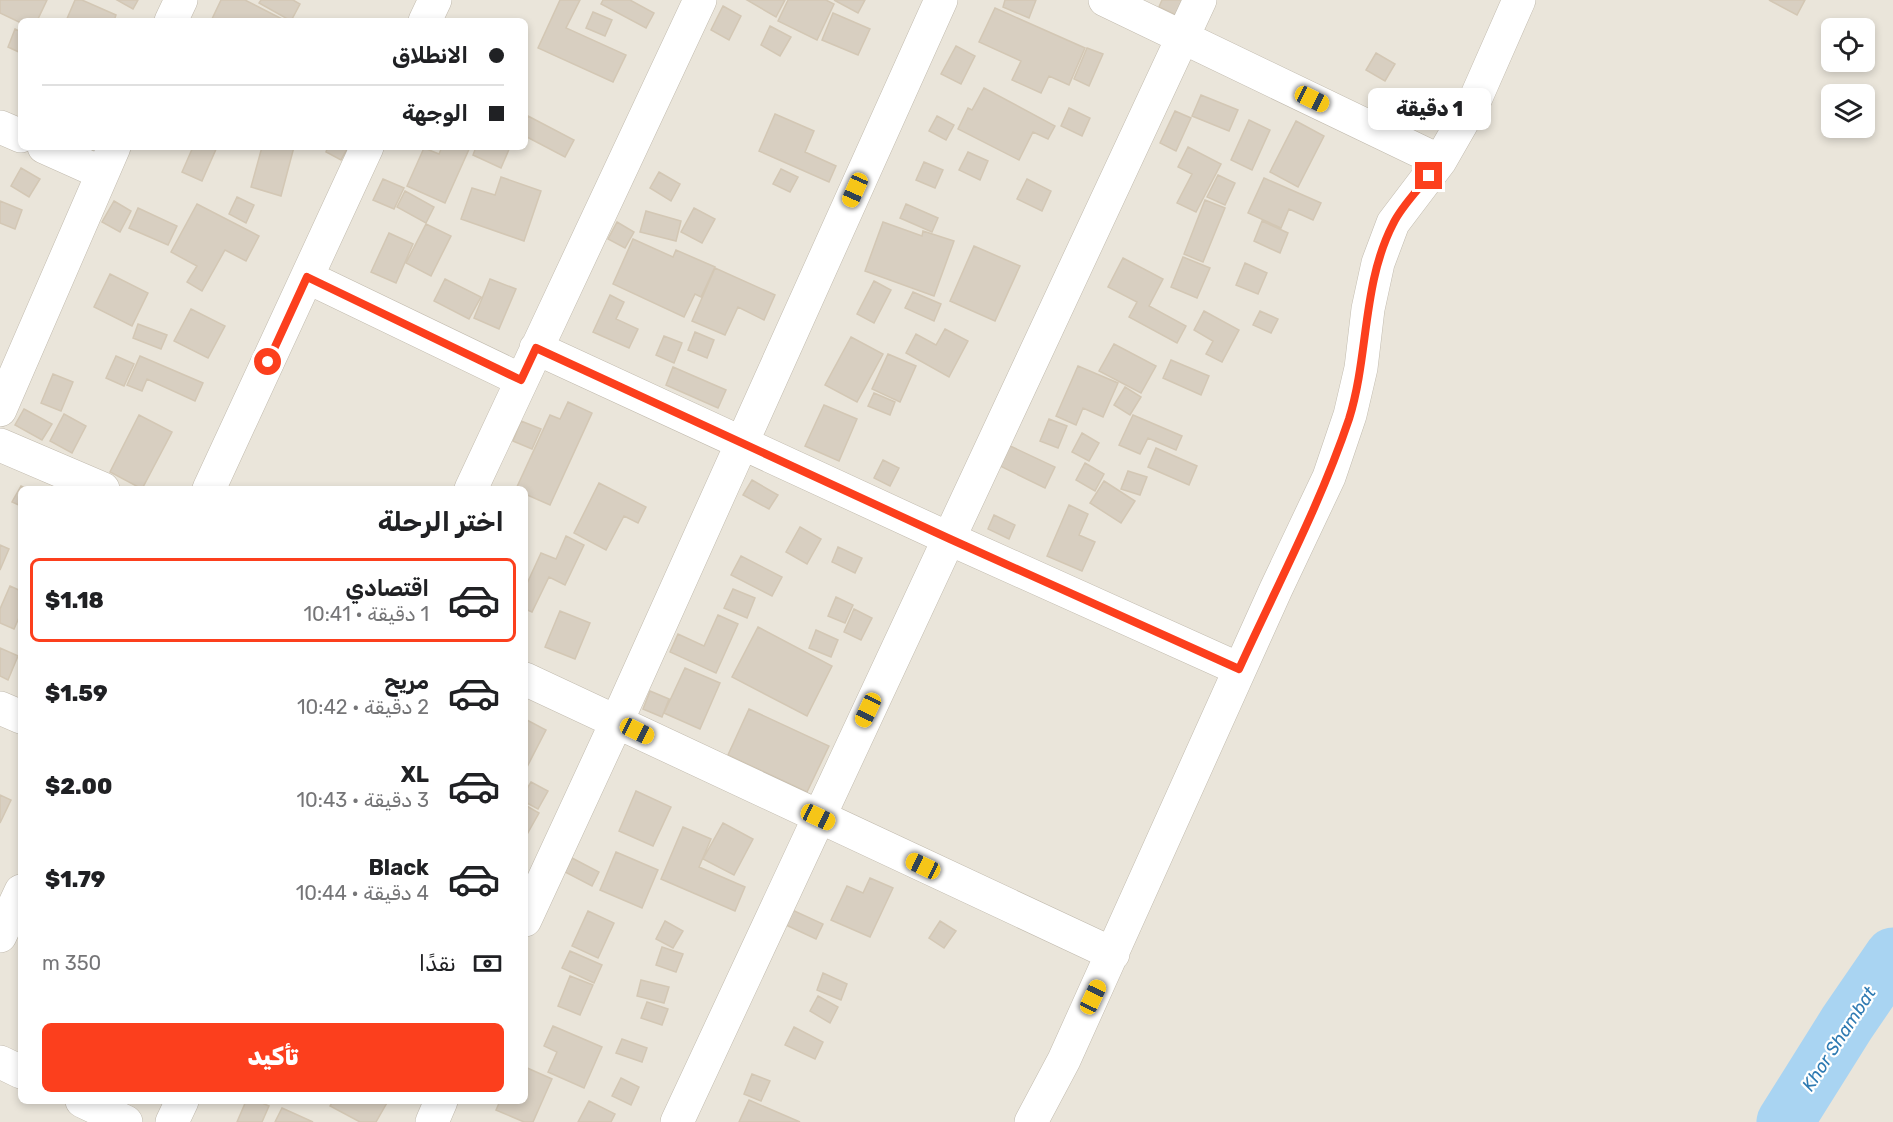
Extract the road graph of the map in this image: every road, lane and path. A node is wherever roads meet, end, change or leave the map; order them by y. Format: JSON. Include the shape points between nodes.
{"nodes":[{"id":1,"x":181,"y":0,"type":"edge"},
{"id":2,"x":435,"y":0,"type":"edge"},
{"id":3,"x":700,"y":0,"type":"edge"},
{"id":4,"x":941,"y":0,"type":"edge"},
{"id":5,"x":1105,"y":0,"type":"edge"},
{"id":6,"x":1200,"y":0,"type":"edge"},
{"id":7,"x":1519,"y":0,"type":"edge"},
{"id":8,"x":172,"y":18,"type":"edge"},
{"id":9,"x":426,"y":18,"type":"edge"},
{"id":10,"x":1184,"y":36,"type":"junction"},
{"id":11,"x":0,"y":127,"type":"edge"},
{"id":12,"x":18,"y":135,"type":"edge"},
{"id":13,"x":59,"y":150,"type":"edge"},
{"id":14,"x":366,"y":150,"type":"edge"},
{"id":15,"x":108,"y":160,"type":"edge"},
{"id":16,"x":1440,"y":161,"type":"junction"},
{"id":17,"x":307,"y":277,"type":"junction"},
{"id":18,"x":536,"y":348,"type":"junction"},
{"id":19,"x":521,"y":380,"type":"junction"},
{"id":20,"x":0,"y":410,"type":"edge"},
{"id":21,"x":741,"y":443,"type":"junction"},
{"id":22,"x":0,"y":445,"type":"edge"},
{"id":23,"x":96,"y":486,"type":"edge"},
{"id":24,"x":210,"y":486,"type":"edge"},
{"id":25,"x":472,"y":486,"type":"edge"},
{"id":26,"x":950,"y":539,"type":"junction"},
{"id":27,"x":1239,"y":669,"type":"junction"},
{"id":28,"x":528,"y":680,"type":"edge"},
{"id":29,"x":0,"y":708,"type":"edge"},
{"id":30,"x":18,"y":716,"type":"edge"},
{"id":31,"x":617,"y":721,"type":"junction"},
{"id":32,"x":818,"y":817,"type":"junction"},
{"id":33,"x":18,"y":897,"type":"edge"},
{"id":34,"x":528,"y":914,"type":"edge"},
{"id":35,"x":0,"y":936,"type":"edge"},
{"id":36,"x":1113,"y":954,"type":"junction"},
{"id":37,"x":0,"y":1062,"type":"edge"},
{"id":38,"x":18,"y":1071,"type":"edge"},
{"id":39,"x":88,"y":1104,"type":"edge"},
{"id":40,"x":181,"y":1104,"type":"edge"},
{"id":41,"x":440,"y":1104,"type":"edge"},
{"id":42,"x":126,"y":1122,"type":"edge"},
{"id":43,"x":172,"y":1122,"type":"edge"},
{"id":44,"x":432,"y":1122,"type":"edge"},
{"id":45,"x":676,"y":1122,"type":"edge"},
{"id":46,"x":1031,"y":1122,"type":"edge"}],
"edges":[{"from":1,"to":8,"type":"street"},
{"from":2,"to":9,"type":"street"},
{"from":3,"to":18,"type":"street"},
{"from":4,"to":21,"type":"street"},
{"from":5,"to":10,"type":"street"},
{"from":6,"to":10,"type":"street"},
{"from":7,"to":16,"type":"street","via":[[1474,100]]},
{"from":10,"to":16,"type":"street"},
{"from":10,"to":26,"type":"street"},
{"from":11,"to":12,"type":"street"},
{"from":13,"to":15,"type":"street"},
{"from":14,"to":17,"type":"street"},
{"from":15,"to":20,"type":"street"},
{"from":16,"to":27,"type":"street","via":[[1393,222],[1378,263],[1350,415],[1329,477]]},
{"from":17,"to":19,"type":"street"},
{"from":17,"to":24,"type":"street"},
{"from":18,"to":19,"type":"street"},
{"from":18,"to":21,"type":"street"},
{"from":19,"to":25,"type":"street"},
{"from":21,"to":26,"type":"street"},
{"from":21,"to":31,"type":"street"},
{"from":22,"to":23,"type":"street"},
{"from":26,"to":27,"type":"street"},
{"from":26,"to":32,"type":"street"},
{"from":27,"to":36,"type":"street"},
{"from":28,"to":31,"type":"street"},
{"from":29,"to":30,"type":"street"},
{"from":31,"to":32,"type":"street"},
{"from":31,"to":34,"type":"street"},
{"from":32,"to":36,"type":"street"},
{"from":32,"to":45,"type":"street"},
{"from":33,"to":35,"type":"street"},
{"from":36,"to":46,"type":"street"},
{"from":37,"to":38,"type":"street"},
{"from":39,"to":42,"type":"street"},
{"from":40,"to":43,"type":"street"},
{"from":41,"to":44,"type":"street"}]}
